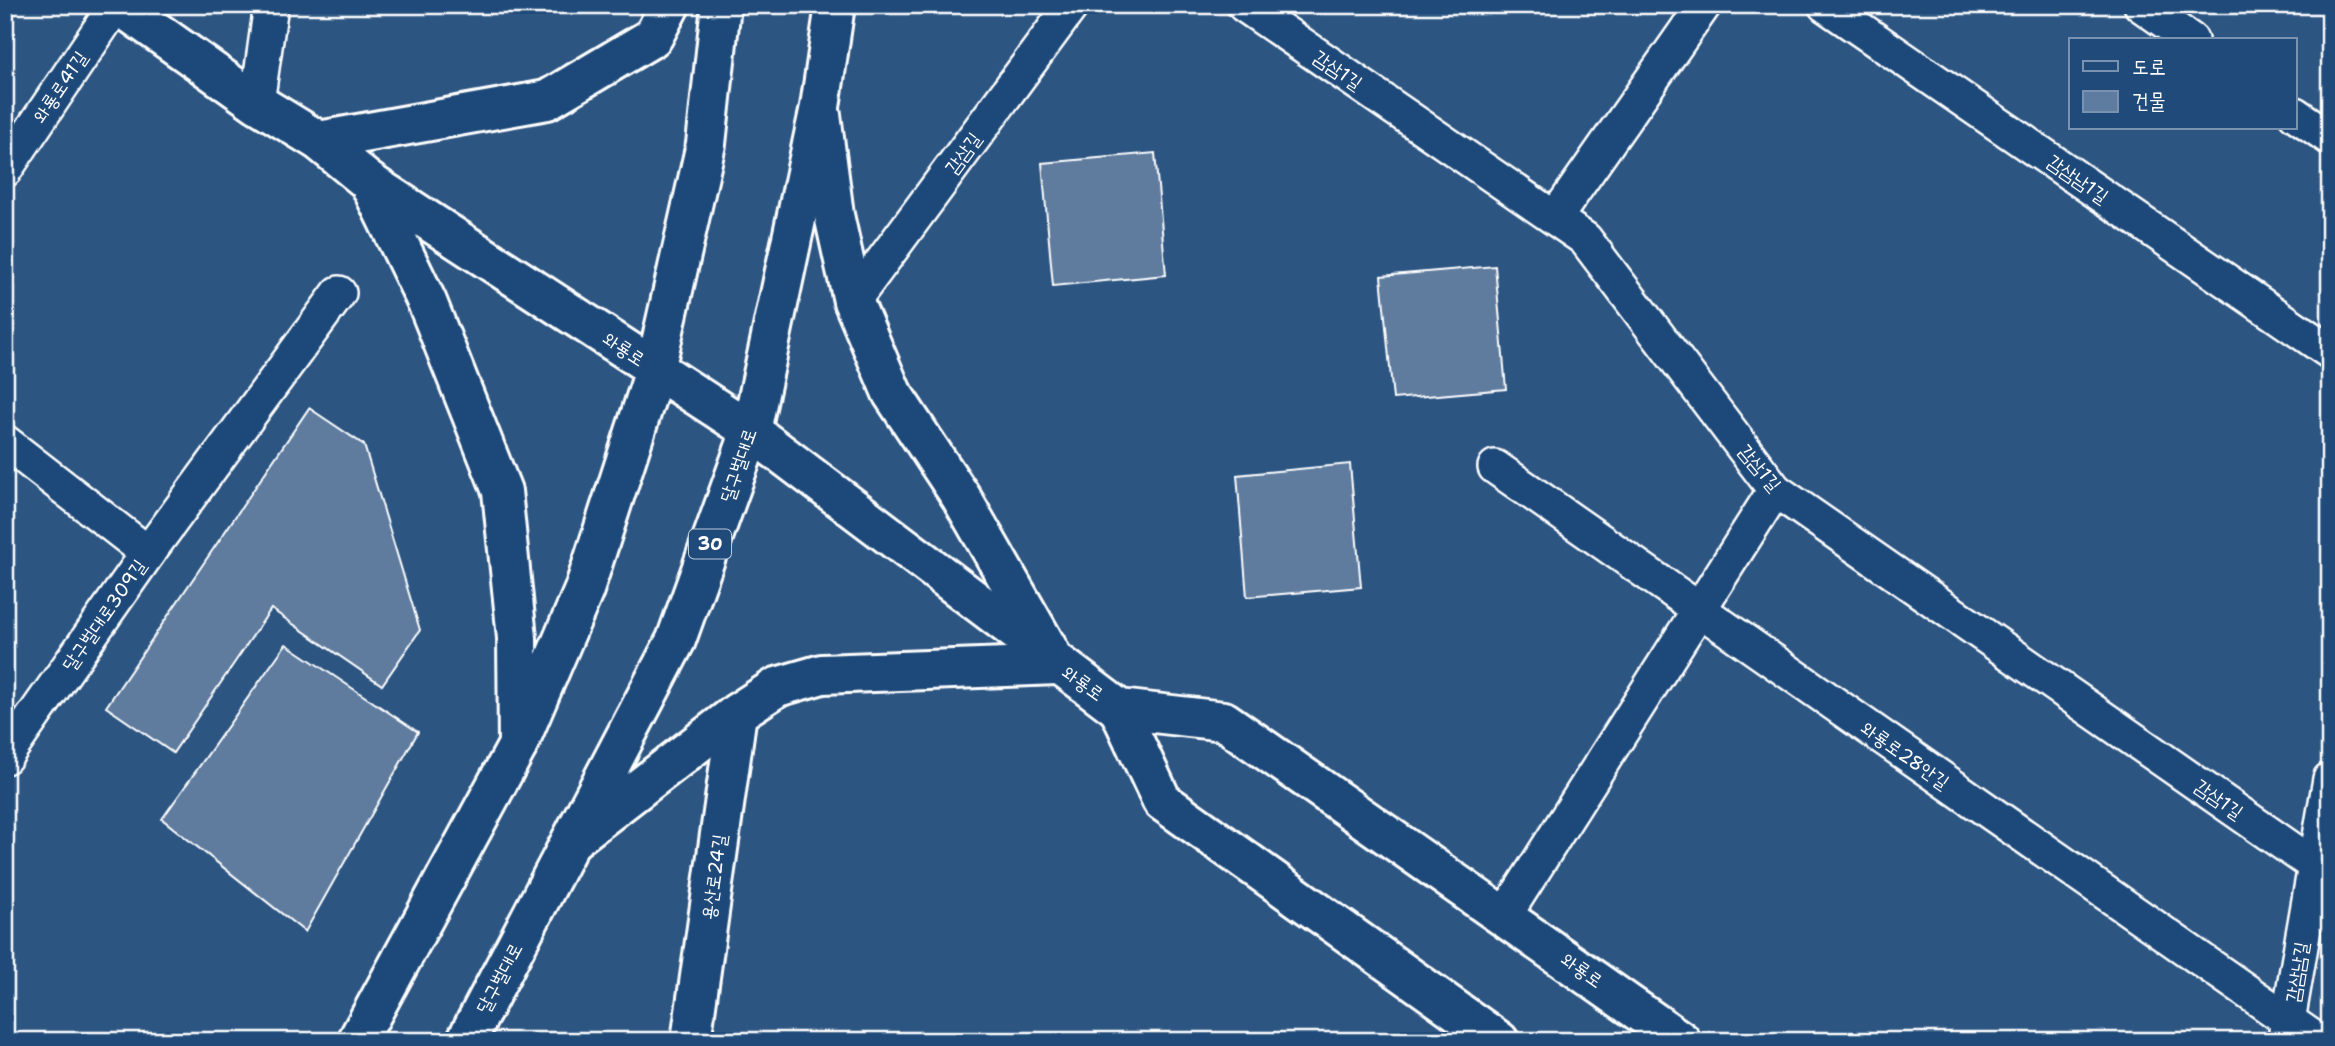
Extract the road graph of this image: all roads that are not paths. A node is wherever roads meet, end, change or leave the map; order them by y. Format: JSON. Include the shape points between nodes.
{"nodes":[{"id":1,"x":117,"y":5,"type":"edge"},
{"id":2,"x":271,"y":5,"type":"edge"},
{"id":3,"x":670,"y":5,"type":"edge"},
{"id":4,"x":721,"y":5,"type":"edge"},
{"id":5,"x":835,"y":5,"type":"edge"},
{"id":6,"x":1072,"y":5,"type":"edge"},
{"id":7,"x":1244,"y":5,"type":"edge"},
{"id":8,"x":1704,"y":5,"type":"edge"},
{"id":9,"x":1825,"y":5,"type":"edge"},
{"id":10,"x":2141,"y":5,"type":"edge"},
{"id":11,"x":2188,"y":38,"type":"edge"},
{"id":12,"x":257,"y":103,"type":"junction"},
{"id":13,"x":820,"y":107,"type":"junction"},
{"id":14,"x":2296,"y":115,"type":"edge"},
{"id":15,"x":2330,"y":138,"type":"edge"},
{"id":16,"x":319,"y":141,"type":"junction"},
{"id":17,"x":5,"y":170,"type":"edge"},
{"id":18,"x":369,"y":182,"type":"junction"},
{"id":19,"x":1555,"y":218,"type":"junction"},
{"id":20,"x":339,"y":293,"type":"dead end"},
{"id":21,"x":853,"y":301,"type":"junction"},
{"id":22,"x":2330,"y":352,"type":"edge"},
{"id":23,"x":655,"y":369,"type":"junction"},
{"id":24,"x":751,"y":431,"type":"junction"},
{"id":25,"x":5,"y":442,"type":"edge"},
{"id":26,"x":1495,"y":467,"type":"dead end"},
{"id":27,"x":1775,"y":490,"type":"junction"},
{"id":28,"x":148,"y":553,"type":"junction"},
{"id":29,"x":1696,"y":611,"type":"junction"},
{"id":30,"x":1057,"y":664,"type":"junction"},
{"id":31,"x":1119,"y":709,"type":"junction"},
{"id":32,"x":737,"y":713,"type":"junction"},
{"id":33,"x":519,"y":745,"type":"junction"},
{"id":34,"x":5,"y":757,"type":"edge"},
{"id":35,"x":2330,"y":779,"type":"edge"},
{"id":36,"x":571,"y":841,"type":"junction"},
{"id":37,"x":2322,"y":870,"type":"edge"},
{"id":38,"x":1505,"y":915,"type":"junction"},
{"id":39,"x":2287,"y":1030,"type":"edge"},
{"id":40,"x":358,"y":1041,"type":"edge"},
{"id":41,"x":466,"y":1041,"type":"edge"},
{"id":42,"x":691,"y":1041,"type":"edge"},
{"id":43,"x":1499,"y":1041,"type":"edge"},
{"id":44,"x":1681,"y":1041,"type":"edge"},
{"id":45,"x":2318,"y":1041,"type":"edge"}],
"edges":[{"from":1,"to":12,"type":"main road","name":"와룡로"},
{"from":1,"to":17,"type":"street","name":"와룡로41길"},
{"from":2,"to":12,"type":"street"},
{"from":3,"to":16,"type":"main road","via":[[653,37],[547,100]]},
{"from":4,"to":23,"type":"main road","via":[[706,144]]},
{"from":5,"to":13,"type":"main road","name":"달구벌대로","number":"30"},
{"from":6,"to":21,"type":"street","name":"감삼길"},
{"from":7,"to":19,"type":"street","name":"감삼1길"},
{"from":8,"to":19,"type":"street"},
{"from":9,"to":22,"type":"street","name":"감삼남1길"},
{"from":10,"to":11,"type":"street"},
{"from":12,"to":16,"type":"main road","name":"와룡로"},
{"from":13,"to":21,"type":"main road","via":[[834,215]]},
{"from":13,"to":24,"type":"main road","name":"달구벌대로","number":"30"},
{"from":14,"to":15,"type":"street"},
{"from":16,"to":18,"type":"main road","name":"와룡로"},
{"from":18,"to":23,"type":"main road","name":"와룡로"},
{"from":18,"to":33,"type":"main road","via":[[427,302],[502,491],[517,638]]},
{"from":19,"to":27,"type":"street","name":"감삼1길","via":[[1585,239]]},
{"from":20,"to":28,"type":"street"},
{"from":21,"to":30,"type":"main road","via":[[892,393],[961,497]]},
{"from":23,"to":24,"type":"main road","name":"와룡로"},
{"from":23,"to":33,"type":"main road","via":[[584,590]]},
{"from":24,"to":30,"type":"main road","name":"와룡로"},
{"from":24,"to":36,"type":"main road","name":"달구벌대로","number":"30","via":[[676,640]]},
{"from":25,"to":28,"type":"street","name":"달구벌대로309길"},
{"from":26,"to":29,"type":"street","name":"와룡로28안길"},
{"from":27,"to":29,"type":"street"},
{"from":27,"to":37,"type":"street","name":"감삼1길"},
{"from":28,"to":34,"type":"street","name":"달구벌대로309길"},
{"from":29,"to":38,"type":"street"},
{"from":29,"to":39,"type":"street","name":"와룡로28안길"},
{"from":30,"to":31,"type":"main road","name":"와룡로"},
{"from":30,"to":32,"type":"main road","via":[[822,674],[777,687]]},
{"from":31,"to":38,"type":"main road","name":"와룡로","via":[[1224,721]]},
{"from":31,"to":43,"type":"main road","name":"와룡로","via":[[1162,801]]},
{"from":32,"to":36,"type":"main road"},
{"from":32,"to":42,"type":"main road","name":"용산로24길"},
{"from":33,"to":40,"type":"main road"},
{"from":35,"to":37,"type":"street","name":"감삼남길"},
{"from":36,"to":41,"type":"main road","name":"달구벌대로","number":"30"},
{"from":37,"to":39,"type":"street","name":"감삼남길"},
{"from":38,"to":44,"type":"main road","name":"와룡로"},
{"from":39,"to":45,"type":"street","name":"와룡로28안길"}]}
